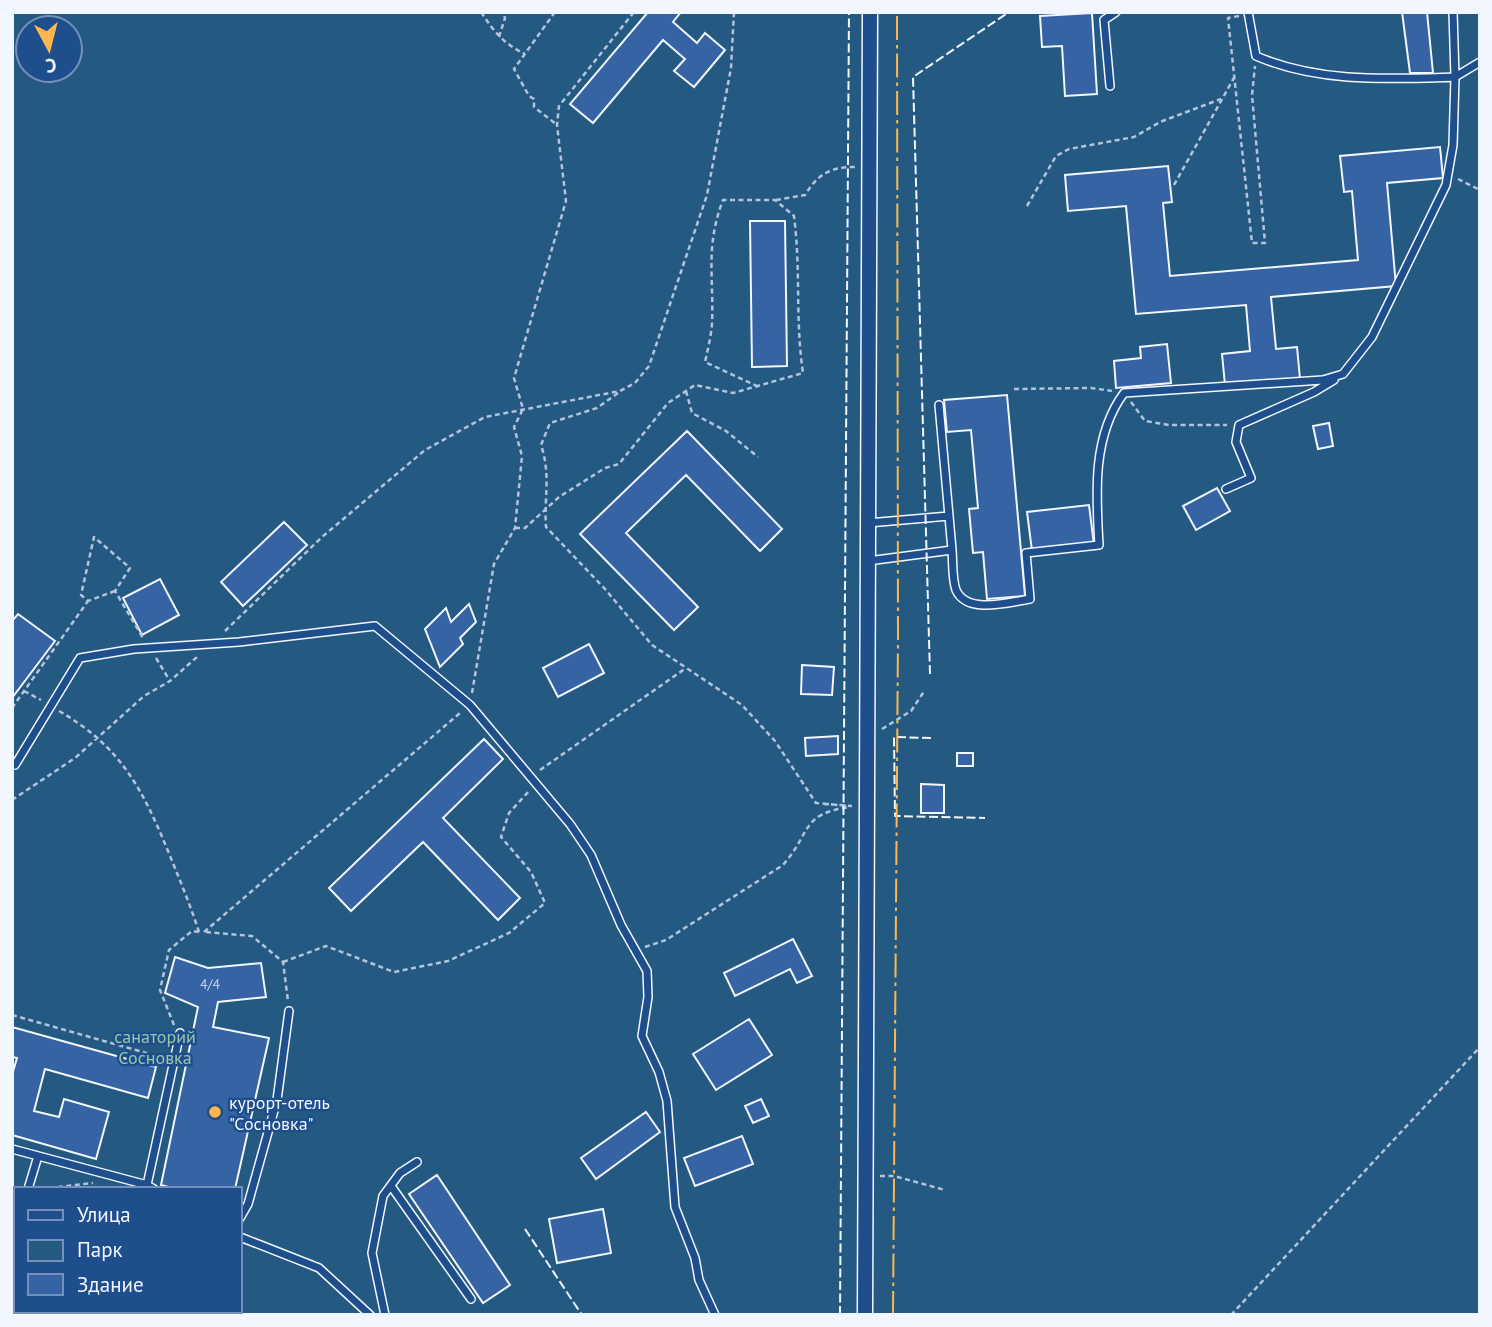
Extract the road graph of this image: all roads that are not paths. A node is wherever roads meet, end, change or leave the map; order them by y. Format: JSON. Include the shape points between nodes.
{"nodes":[{"id":1,"x":870,"y":12,"type":"edge"},
{"id":2,"x":1116,"y":12,"type":"edge"},
{"id":3,"x":1453,"y":12,"type":"edge"},
{"id":4,"x":1248,"y":14,"type":"edge"},
{"id":5,"x":1480,"y":62,"type":"edge"},
{"id":6,"x":1455,"y":77,"type":"junction"},
{"id":7,"x":1110,"y":86,"type":"dead end"},
{"id":8,"x":1343,"y":374,"type":"junction"},
{"id":9,"x":939,"y":405,"type":"dead end"},
{"id":10,"x":1226,"y":489,"type":"dead end"},
{"id":11,"x":949,"y":516,"type":"junction"},
{"id":12,"x":868,"y":523,"type":"junction"},
{"id":13,"x":952,"y":550,"type":"junction"},
{"id":14,"x":868,"y":561,"type":"junction"},
{"id":15,"x":15,"y":765,"type":"dead end"},
{"id":16,"x":289,"y":1011,"type":"road end"},
{"id":17,"x":180,"y":1033,"type":"road end"},
{"id":18,"x":12,"y":1149,"type":"edge"},
{"id":19,"x":38,"y":1156,"type":"junction"},
{"id":20,"x":417,"y":1162,"type":"dead end"},
{"id":21,"x":391,"y":1186,"type":"junction"},
{"id":22,"x":29,"y":1187,"type":"edge"},
{"id":23,"x":150,"y":1187,"type":"edge"},
{"id":24,"x":242,"y":1214,"type":"edge"},
{"id":25,"x":242,"y":1238,"type":"edge"},
{"id":26,"x":471,"y":1299,"type":"dead end"},
{"id":27,"x":370,"y":1315,"type":"edge"},
{"id":28,"x":385,"y":1315,"type":"edge"},
{"id":29,"x":715,"y":1315,"type":"edge"},
{"id":30,"x":865,"y":1315,"type":"edge"}],
"edges":[{"from":1,"to":12,"type":"street"},
{"from":2,"to":7,"type":"lane","via":[[1104,20]]},
{"from":3,"to":6,"type":"lane"},
{"from":4,"to":6,"type":"lane","via":[[1256,56],[1276,64],[1328,76],[1375,80]]},
{"from":5,"to":6,"type":"lane"},
{"from":6,"to":8,"type":"lane","via":[[1453,145],[1446,186],[1372,337]]},
{"from":8,"to":10,"type":"lane","via":[[1314,393],[1239,425],[1236,442],[1251,478]]},
{"from":8,"to":13,"type":"lane","via":[[1323,380],[1124,393],[1112,410],[1102,443],[1095,491],[1098,545],[1026,553],[1030,599],[983,605],[962,597],[956,589]]},
{"from":9,"to":11,"type":"lane"},
{"from":11,"to":12,"type":"lane"},
{"from":11,"to":13,"type":"lane"},
{"from":12,"to":14,"type":"street"},
{"from":13,"to":14,"type":"lane"},
{"from":14,"to":30,"type":"street","via":[[867,738],[861,807]]},
{"from":15,"to":29,"type":"lane","via":[[80,658],[375,626],[470,705],[591,855],[647,971],[642,1036],[659,1072],[670,1121],[675,1207]]},
{"from":16,"to":24,"type":"lane","via":[[277,1100]]},
{"from":17,"to":23,"type":"lane"},
{"from":18,"to":19,"type":"lane"},
{"from":19,"to":22,"type":"lane"},
{"from":19,"to":23,"type":"lane"},
{"from":20,"to":21,"type":"lane"},
{"from":21,"to":26,"type":"lane"},
{"from":21,"to":28,"type":"lane","via":[[383,1196],[372,1253]]},
{"from":25,"to":27,"type":"lane","via":[[319,1268]]}]}
